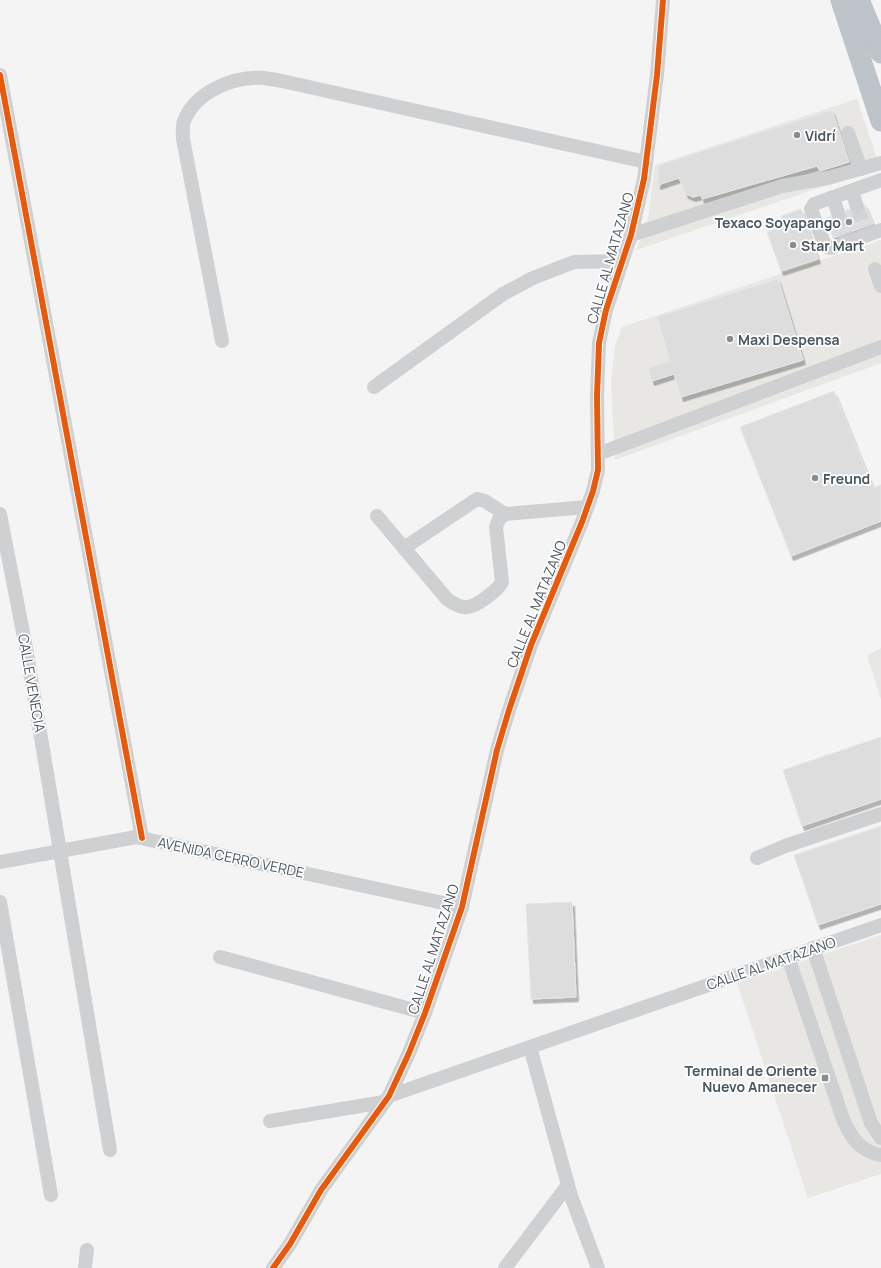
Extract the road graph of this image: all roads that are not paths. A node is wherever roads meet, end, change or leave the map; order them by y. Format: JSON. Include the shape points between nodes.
{"nodes":[{"id":1,"x":663,"y":0,"type":"edge"},
{"id":2,"x":830,"y":0,"type":"edge"},
{"id":3,"x":841,"y":0,"type":"edge"},
{"id":4,"x":859,"y":0,"type":"edge"},
{"id":5,"x":870,"y":0,"type":"edge"},
{"id":6,"x":881,"y":32,"type":"edge"},
{"id":7,"x":881,"y":54,"type":"edge"},
{"id":8,"x":0,"y":75,"type":"edge"},
{"id":9,"x":880,"y":118,"type":"edge"},
{"id":10,"x":848,"y":133,"type":"dead end"},
{"id":11,"x":646,"y":162,"type":"junction"},
{"id":12,"x":881,"y":163,"type":"edge"},
{"id":13,"x":861,"y":169,"type":"junction"},
{"id":14,"x":881,"y":180,"type":"edge"},
{"id":15,"x":852,"y":191,"type":"junction"},
{"id":16,"x":833,"y":197,"type":"junction"},
{"id":17,"x":857,"y":207,"type":"tunnel mouth"},
{"id":18,"x":838,"y":213,"type":"tunnel mouth"},
{"id":19,"x":881,"y":230,"type":"edge"},
{"id":20,"x":631,"y":235,"type":"junction"},
{"id":21,"x":622,"y":261,"type":"junction"},
{"id":22,"x":875,"y":269,"type":"dead end"},
{"id":23,"x":881,"y":286,"type":"edge"},
{"id":24,"x":222,"y":341,"type":"dead end"},
{"id":25,"x":881,"y":347,"type":"edge"},
{"id":26,"x":374,"y":387,"type":"dead end"},
{"id":27,"x":598,"y":454,"type":"junction"},
{"id":28,"x":587,"y":507,"type":"junction"},
{"id":29,"x":0,"y":514,"type":"edge"},
{"id":30,"x":505,"y":514,"type":"junction"},
{"id":31,"x":377,"y":516,"type":"dead end"},
{"id":32,"x":404,"y":548,"type":"junction"},
{"id":33,"x":881,"y":814,"type":"edge"},
{"id":34,"x":142,"y":838,"type":"junction"},
{"id":35,"x":61,"y":851,"type":"junction"},
{"id":36,"x":757,"y":858,"type":"dead end"},
{"id":37,"x":0,"y":862,"type":"edge"},
{"id":38,"x":0,"y":902,"type":"edge"},
{"id":39,"x":462,"y":907,"type":"junction"},
{"id":40,"x":881,"y":925,"type":"edge"},
{"id":41,"x":813,"y":948,"type":"junction"},
{"id":42,"x":220,"y":957,"type":"dead end"},
{"id":43,"x":788,"y":957,"type":"junction"},
{"id":44,"x":425,"y":1013,"type":"junction"},
{"id":45,"x":530,"y":1047,"type":"junction"},
{"id":46,"x":386,"y":1099,"type":"junction"},
{"id":47,"x":270,"y":1121,"type":"dead end"},
{"id":48,"x":881,"y":1138,"type":"edge"},
{"id":49,"x":110,"y":1150,"type":"dead end"},
{"id":50,"x":881,"y":1154,"type":"edge"},
{"id":51,"x":568,"y":1185,"type":"junction"},
{"id":52,"x":51,"y":1195,"type":"dead end"},
{"id":53,"x":88,"y":1250,"type":"dead end"},
{"id":54,"x":85,"y":1268,"type":"edge"},
{"id":55,"x":273,"y":1268,"type":"edge"},
{"id":56,"x":505,"y":1268,"type":"edge"},
{"id":57,"x":598,"y":1268,"type":"edge"}],
"edges":[{"from":1,"to":11,"type":"street","name":"CALLE AL MATAZANO"},
{"from":2,"to":9,"type":"highway","via":[[849,51]]},
{"from":3,"to":9,"type":"highway"},
{"from":4,"to":7,"type":"highway"},
{"from":5,"to":6,"type":"highway"},
{"from":8,"to":34,"type":"street"},
{"from":10,"to":13,"type":"street"},
{"from":11,"to":20,"type":"street","name":"CALLE AL MATAZANO"},
{"from":11,"to":24,"type":"street","via":[[263,78],[240,80],[220,86],[193,106],[184,122],[182,139]]},
{"from":12,"to":13,"type":"street"},
{"from":13,"to":20,"type":"street","via":[[782,186]]},
{"from":14,"to":15,"type":"street"},
{"from":15,"to":16,"type":"street"},
{"from":15,"to":17,"type":"street"},
{"from":16,"to":18,"type":"street"},
{"from":16,"to":19,"type":"street","via":[[814,204],[811,209],[825,246],[831,248],[847,238]]},
{"from":20,"to":21,"type":"street","name":"CALLE AL MATAZANO"},
{"from":21,"to":26,"type":"street","via":[[574,262],[533,278],[504,294]]},
{"from":21,"to":27,"type":"street","name":"CALLE AL MATAZANO","via":[[606,310],[599,343]]},
{"from":22,"to":23,"type":"street"},
{"from":25,"to":27,"type":"street"},
{"from":27,"to":28,"type":"street","name":"CALLE AL MATAZANO","via":[[598,470]]},
{"from":28,"to":30,"type":"street"},
{"from":28,"to":39,"type":"street","name":"CALLE AL MATAZANO","via":[[531,645],[509,710],[497,750]]},
{"from":29,"to":35,"type":"street","name":"CALLE VENECIA","via":[[25,640]]},
{"from":30,"to":32,"type":"street","via":[[485,501],[477,499]]},
{"from":30,"to":32,"type":"street","via":[[499,518],[496,527],[502,582],[494,592],[468,608],[458,606],[447,599]]},
{"from":31,"to":32,"type":"street"},
{"from":33,"to":36,"type":"street"},
{"from":34,"to":35,"type":"street","name":"AVENIDA CERRO VERDE"},
{"from":34,"to":39,"type":"street","name":"AVENIDA CERRO VERDE"},
{"from":35,"to":37,"type":"street","name":"AVENIDA CERRO VERDE"},
{"from":35,"to":49,"type":"street","name":"CALLE VENECIA"},
{"from":38,"to":52,"type":"street"},
{"from":39,"to":44,"type":"street","name":"CALLE AL MATAZANO"},
{"from":40,"to":41,"type":"street","name":"CALLE AL MATAZANO"},
{"from":41,"to":43,"type":"street","name":"CALLE AL MATAZANO"},
{"from":41,"to":48,"type":"street","via":[[871,1123]]},
{"from":42,"to":44,"type":"street"},
{"from":43,"to":45,"type":"street","name":"CALLE AL MATAZANO"},
{"from":43,"to":50,"type":"street","via":[[850,1135],[858,1145],[870,1152]]},
{"from":44,"to":46,"type":"street","name":"CALLE AL MATAZANO"},
{"from":45,"to":46,"type":"street","name":"CALLE AL MATAZANO"},
{"from":45,"to":51,"type":"street"},
{"from":46,"to":47,"type":"street"},
{"from":46,"to":55,"type":"street","name":"CALLE AL MATAZANO","via":[[321,1190]]},
{"from":51,"to":56,"type":"street"},
{"from":51,"to":57,"type":"street"},
{"from":53,"to":54,"type":"street"}]}
